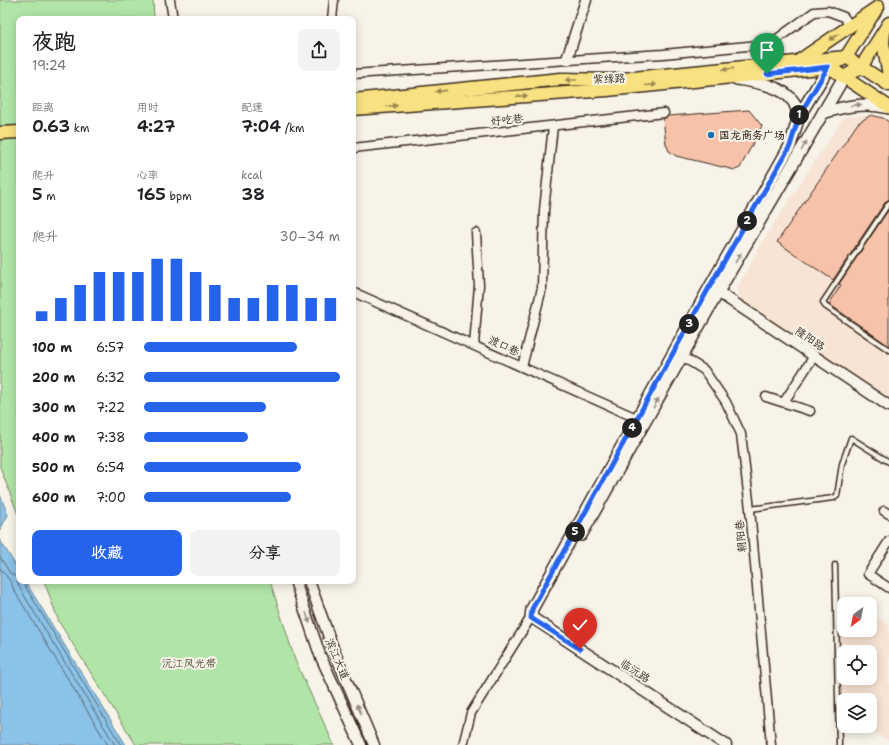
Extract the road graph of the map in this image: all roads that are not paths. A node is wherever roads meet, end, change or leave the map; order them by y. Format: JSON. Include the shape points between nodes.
{"nodes":[{"id":1,"x":170,"y":0,"type":"edge"},
{"id":2,"x":334,"y":0,"type":"edge"},
{"id":3,"x":586,"y":0,"type":"edge"},
{"id":4,"x":880,"y":3,"type":"edge"},
{"id":5,"x":172,"y":16,"type":"edge"},
{"id":6,"x":332,"y":16,"type":"edge"},
{"id":7,"x":850,"y":26,"type":"junction"},
{"id":8,"x":886,"y":27,"type":"edge"},
{"id":9,"x":846,"y":57,"type":"junction"},
{"id":10,"x":567,"y":59,"type":"junction"},
{"id":11,"x":798,"y":62,"type":"junction"},
{"id":12,"x":828,"y":67,"type":"junction"},
{"id":13,"x":861,"y":67,"type":"junction"},
{"id":14,"x":356,"y":74,"type":"edge"},
{"id":15,"x":889,"y":76,"type":"edge"},
{"id":16,"x":844,"y":77,"type":"junction"},
{"id":17,"x":730,"y":78,"type":"junction"},
{"id":18,"x":889,"y":85,"type":"edge"},
{"id":19,"x":356,"y":100,"type":"edge"},
{"id":20,"x":889,"y":107,"type":"edge"},
{"id":21,"x":356,"y":109,"type":"edge"},
{"id":22,"x":823,"y":113,"type":"junction"},
{"id":23,"x":664,"y":114,"type":"dead end"},
{"id":24,"x":799,"y":116,"type":"junction"},
{"id":25,"x":553,"y":126,"type":"junction"},
{"id":26,"x":16,"y":132,"type":"edge"},
{"id":27,"x":0,"y":134,"type":"edge"},
{"id":28,"x":16,"y":140,"type":"edge"},
{"id":29,"x":0,"y":142,"type":"edge"},
{"id":30,"x":356,"y":148,"type":"edge"},
{"id":31,"x":889,"y":203,"type":"edge"},
{"id":32,"x":476,"y":233,"type":"dead end"},
{"id":33,"x":718,"y":292,"type":"junction"},
{"id":34,"x":356,"y":293,"type":"edge"},
{"id":35,"x":474,"y":345,"type":"junction"},
{"id":36,"x":889,"y":350,"type":"edge"},
{"id":37,"x":678,"y":354,"type":"junction"},
{"id":38,"x":814,"y":356,"type":"junction"},
{"id":39,"x":522,"y":367,"type":"junction"},
{"id":40,"x":766,"y":397,"type":"dead end"},
{"id":41,"x":784,"y":402,"type":"junction"},
{"id":42,"x":889,"y":406,"type":"edge"},
{"id":43,"x":810,"y":411,"type":"dead end"},
{"id":44,"x":641,"y":420,"type":"junction"},
{"id":45,"x":889,"y":462,"type":"edge"},
{"id":46,"x":750,"y":508,"type":"junction"},
{"id":47,"x":888,"y":546,"type":"edge"},
{"id":48,"x":835,"y":564,"type":"dead end"},
{"id":49,"x":296,"y":584,"type":"edge"},
{"id":50,"x":309,"y":584,"type":"edge"},
{"id":51,"x":889,"y":588,"type":"edge"},
{"id":52,"x":531,"y":618,"type":"junction"},
{"id":53,"x":361,"y":745,"type":"edge"},
{"id":54,"x":374,"y":745,"type":"edge"},
{"id":55,"x":463,"y":745,"type":"edge"},
{"id":56,"x":726,"y":745,"type":"edge"},
{"id":57,"x":771,"y":745,"type":"edge"},
{"id":58,"x":839,"y":745,"type":"edge"}],
"edges":[{"from":1,"to":5,"type":"street"},
{"from":2,"to":6,"type":"street"},
{"from":3,"to":10,"type":"street"},
{"from":4,"to":7,"type":"main road"},
{"from":4,"to":9,"type":"main road"},
{"from":7,"to":10,"type":"street","via":[[844,17],[828,11],[814,12],[770,44],[663,54]]},
{"from":7,"to":11,"type":"main road","one_way":true},
{"from":8,"to":13,"type":"main road"},
{"from":8,"to":15,"type":"main road","via":[[883,43]]},
{"from":9,"to":11,"type":"main road","name":"紫缘路"},
{"from":9,"to":12,"type":"main road"},
{"from":9,"to":13,"type":"main road"},
{"from":10,"to":14,"type":"street"},
{"from":11,"to":19,"type":"main road","name":"紫缘路","one_way":true,"via":[[613,80],[560,80]]},
{"from":12,"to":16,"type":"main road"},
{"from":12,"to":17,"type":"main road","name":"紫缘路"},
{"from":12,"to":24,"type":"main road"},
{"from":13,"to":16,"type":"main road"},
{"from":13,"to":18,"type":"main road"},
{"from":16,"to":20,"type":"main road"},
{"from":16,"to":22,"type":"main road"},
{"from":21,"to":17,"type":"main road","name":"紫缘路","one_way":true},
{"from":17,"to":24,"type":"main road","via":[[773,87],[788,95],[794,102]]},
{"from":22,"to":20,"type":"main road","one_way":true,"via":[[864,104]]},
{"from":33,"to":22,"type":"main road","one_way":true},
{"from":23,"to":25,"type":"street","name":"好吃巷"},
{"from":24,"to":37,"type":"main road","via":[[790,146]]},
{"from":25,"to":30,"type":"street","name":"好吃巷"},
{"from":25,"to":39,"type":"street","via":[[544,210],[542,288]]},
{"from":26,"to":27,"type":"main road"},
{"from":28,"to":29,"type":"main road"},
{"from":31,"to":36,"type":"lane","via":[[823,302],[825,306]]},
{"from":32,"to":35,"type":"street","via":[[479,285]]},
{"from":33,"to":37,"type":"main road"},
{"from":33,"to":38,"type":"street","name":"隆阳路"},
{"from":34,"to":35,"type":"street","name":"渡口巷"},
{"from":35,"to":39,"type":"street","name":"渡口巷"},
{"from":37,"to":44,"type":"main road"},
{"from":37,"to":46,"type":"street","name":"朝阳巷","via":[[704,370],[726,402],[741,434]]},
{"from":38,"to":41,"type":"street"},
{"from":38,"to":42,"type":"street","name":"隆阳路"},
{"from":39,"to":44,"type":"street","name":"渡口巷"},
{"from":40,"to":41,"type":"street"},
{"from":41,"to":43,"type":"street"},
{"from":44,"to":52,"type":"main road","via":[[538,612]]},
{"from":45,"to":46,"type":"lane","via":[[851,438],[842,464],[837,496]]},
{"from":46,"to":57,"type":"street","name":"朝阳巷"},
{"from":47,"to":51,"type":"street","via":[[868,574]]},
{"from":48,"to":58,"type":"lane"},
{"from":49,"to":53,"type":"street","name":"滨江大道","one_way":true,"via":[[320,655]]},
{"from":54,"to":50,"type":"street","name":"滨江大道","one_way":true,"via":[[334,652]]},
{"from":52,"to":55,"type":"street","via":[[471,713]]},
{"from":52,"to":56,"type":"street","name":"临沅路"}]}
